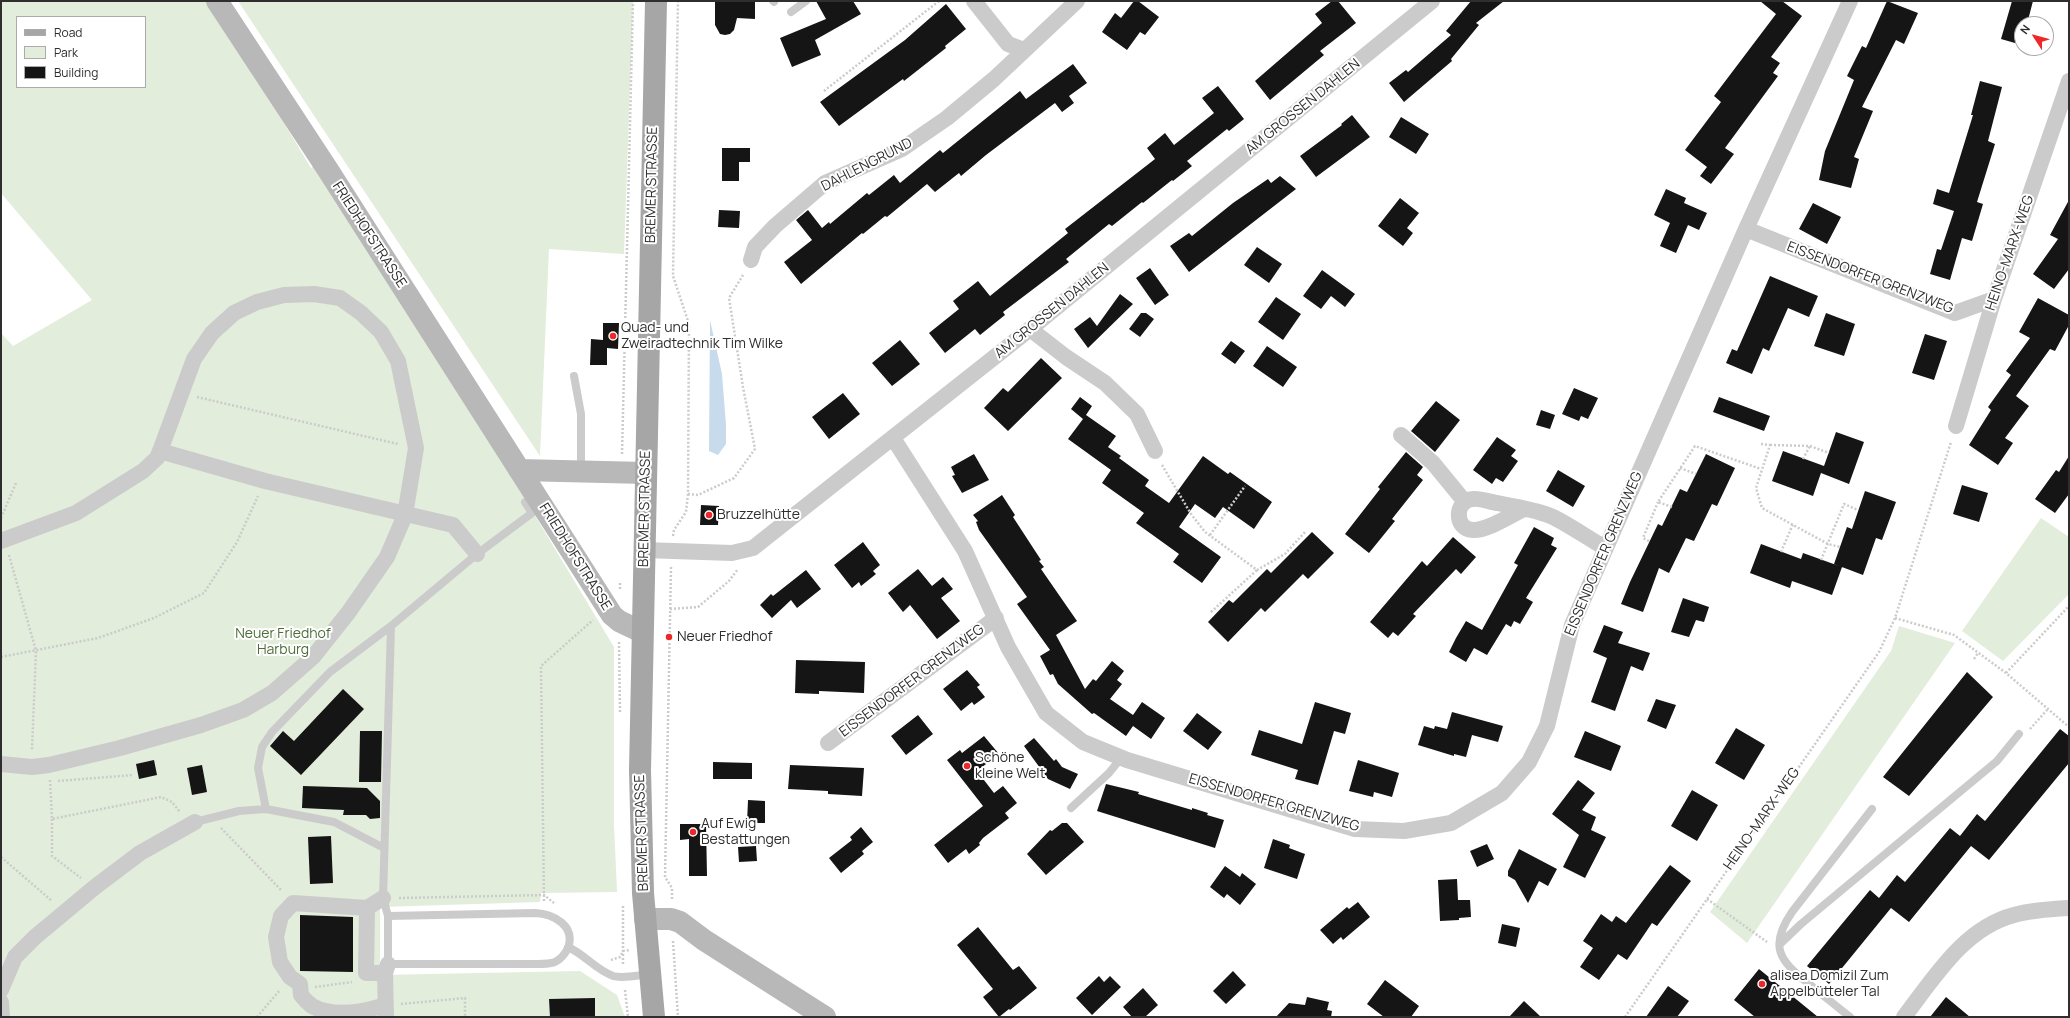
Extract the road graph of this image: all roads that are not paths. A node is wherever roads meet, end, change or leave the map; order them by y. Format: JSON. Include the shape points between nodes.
{"nodes":[{"id":1,"x":217,"y":1,"type":"edge"},
{"id":2,"x":656,"y":1,"type":"edge"},
{"id":3,"x":806,"y":1,"type":"edge"},
{"id":4,"x":974,"y":1,"type":"edge"},
{"id":5,"x":1078,"y":1,"type":"edge"},
{"id":6,"x":1432,"y":1,"type":"edge"},
{"id":7,"x":1850,"y":1,"type":"edge"},
{"id":8,"x":791,"y":12,"type":"dead end"},
{"id":9,"x":1024,"y":50,"type":"junction"},
{"id":10,"x":2069,"y":81,"type":"edge"},
{"id":11,"x":1746,"y":229,"type":"junction"},
{"id":12,"x":751,"y":260,"type":"road end"},
{"id":13,"x":1994,"y":299,"type":"junction"},
{"id":14,"x":1030,"y":329,"type":"junction"},
{"id":15,"x":574,"y":376,"type":"dead end"},
{"id":16,"x":1956,"y":426,"type":"road end"},
{"id":17,"x":1401,"y":435,"type":"dead end"},
{"id":18,"x":893,"y":438,"type":"junction"},
{"id":19,"x":160,"y":451,"type":"junction"},
{"id":20,"x":1155,"y":451,"type":"road end"},
{"id":21,"x":519,"y":470,"type":"junction"},
{"id":22,"x":581,"y":472,"type":"junction"},
{"id":23,"x":646,"y":473,"type":"junction"},
{"id":24,"x":525,"y":502,"type":"dead end"},
{"id":25,"x":1465,"y":502,"type":"junction"},
{"id":26,"x":1524,"y":509,"type":"junction"},
{"id":27,"x":405,"y":514,"type":"junction"},
{"id":28,"x":3,"y":540,"type":"edge"},
{"id":29,"x":1605,"y":548,"type":"junction"},
{"id":30,"x":644,"y":550,"type":"junction"},
{"id":31,"x":477,"y":554,"type":"junction"},
{"id":32,"x":996,"y":618,"type":"junction"},
{"id":33,"x":391,"y":626,"type":"junction"},
{"id":34,"x":642,"y":632,"type":"junction"},
{"id":35,"x":2019,"y":734,"type":"road end"},
{"id":36,"x":828,"y":743,"type":"dead end"},
{"id":37,"x":1121,"y":758,"type":"junction"},
{"id":38,"x":1,"y":764,"type":"edge"},
{"id":39,"x":1071,"y":808,"type":"dead end"},
{"id":40,"x":266,"y":809,"type":"junction"},
{"id":41,"x":1872,"y":809,"type":"dead end"},
{"id":42,"x":192,"y":823,"type":"joint"},
{"id":43,"x":384,"y":848,"type":"junction"},
{"id":44,"x":383,"y":898,"type":"junction"},
{"id":45,"x":367,"y":908,"type":"junction"},
{"id":46,"x":2069,"y":908,"type":"edge"},
{"id":47,"x":388,"y":916,"type":"junction"},
{"id":48,"x":645,"y":920,"type":"junction"},
{"id":49,"x":568,"y":947,"type":"junction"},
{"id":50,"x":1780,"y":948,"type":"junction"},
{"id":51,"x":387,"y":968,"type":"junction"},
{"id":52,"x":650,"y":974,"type":"junction"},
{"id":53,"x":1,"y":990,"type":"edge"},
{"id":54,"x":1,"y":1002,"type":"edge"},
{"id":55,"x":386,"y":1011,"type":"edge"},
{"id":56,"x":2,"y":1017,"type":"edge"},
{"id":57,"x":654,"y":1017,"type":"edge"},
{"id":58,"x":825,"y":1017,"type":"edge"},
{"id":59,"x":1850,"y":1017,"type":"edge"},
{"id":60,"x":1904,"y":1017,"type":"edge"}],
"edges":[{"from":1,"to":21,"type":"street","name":"FRIEDHOFSTRASSE"},
{"from":2,"to":23,"type":"main road","name":"BREMER STRASSE"},
{"from":3,"to":8,"type":"lane"},
{"from":4,"to":9,"type":"street","via":[[1008,44]]},
{"from":5,"to":9,"type":"street","name":"DAHLENGRUND"},
{"from":6,"to":14,"type":"street","name":"AM GROSSEN DAHLEN"},
{"from":7,"to":11,"type":"street","name":"EISSENDORFER GRENZWEG"},
{"from":9,"to":12,"type":"street","name":"DAHLENGRUND","via":[[953,113],[902,149],[825,183],[770,231],[755,247]]},
{"from":10,"to":13,"type":"street","name":"HEINO-MARX-WEG"},
{"from":11,"to":13,"type":"street","name":"EISSENDORFER GRENZWEG","via":[[1955,313]]},
{"from":11,"to":29,"type":"street","name":"EISSENDORFER GRENZWEG"},
{"from":13,"to":16,"type":"street","name":"HEINO-MARX-WEG"},
{"from":14,"to":18,"type":"street","name":"AM GROSSEN DAHLEN"},
{"from":14,"to":20,"type":"street","via":[[1105,383],[1137,414]]},
{"from":15,"to":22,"type":"lane","via":[[581,414]]},
{"from":17,"to":25,"type":"street","via":[[1433,463]]},
{"from":18,"to":30,"type":"street","name":"AM GROSSEN DAHLEN","via":[[753,548],[732,553]]},
{"from":18,"to":32,"type":"street","name":"EISSENDORFER GRENZWEG","via":[[965,551]]},
{"from":19,"to":27,"type":"street","via":[[265,481]]},
{"from":19,"to":27,"type":"street","via":[[194,359],[212,333],[234,313],[257,302],[284,295],[314,294],[340,298],[361,313],[380,332],[398,361],[416,448]]},
{"from":19,"to":28,"type":"street","via":[[157,458],[143,471],[76,513]]},
{"from":21,"to":22,"type":"street"},
{"from":21,"to":34,"type":"street","name":"FRIEDHOFSTRASSE","via":[[607,608],[616,619]]},
{"from":22,"to":23,"type":"street"},
{"from":23,"to":30,"type":"main road","name":"BREMER STRASSE"},
{"from":24,"to":31,"type":"lane","via":[[532,513]]},
{"from":25,"to":26,"type":"street","via":[[1473,499]]},
{"from":25,"to":26,"type":"street","via":[[1458,515],[1459,522],[1473,531]]},
{"from":26,"to":29,"type":"street","via":[[1552,516]]},
{"from":27,"to":31,"type":"street","via":[[453,525]]},
{"from":27,"to":38,"type":"street","via":[[387,557],[348,613],[313,657],[272,693],[243,710],[120,748],[49,765],[32,767]]},
{"from":29,"to":37,"type":"street","name":"EISSENDORFER GRENZWEG","via":[[1572,625],[1546,726],[1529,762],[1502,793],[1451,823],[1404,831],[1355,829]]},
{"from":30,"to":34,"type":"main road","name":"BREMER STRASSE"},
{"from":31,"to":33,"type":"lane"},
{"from":32,"to":36,"type":"street","name":"EISSENDORFER GRENZWEG"},
{"from":32,"to":37,"type":"street","name":"EISSENDORFER GRENZWEG","via":[[1008,646],[1046,713],[1083,742]]},
{"from":33,"to":40,"type":"lane","via":[[330,672],[272,732],[262,747],[258,768]]},
{"from":33,"to":43,"type":"lane"},
{"from":34,"to":48,"type":"main road","name":"BREMER STRASSE","via":[[640,770]]},
{"from":35,"to":50,"type":"lane","via":[[1998,761],[1801,924]]},
{"from":37,"to":39,"type":"lane"},
{"from":40,"to":42,"type":"lane","via":[[239,811]]},
{"from":40,"to":43,"type":"lane","via":[[334,822]]},
{"from":41,"to":50,"type":"lane","via":[[1792,912],[1784,925]]},
{"from":42,"to":53,"type":"street","via":[[140,853],[65,912],[15,956]]},
{"from":43,"to":44,"type":"lane"},
{"from":44,"to":45,"type":"street"},
{"from":44,"to":47,"type":"lane"},
{"from":45,"to":51,"type":"street","via":[[366,973]]},
{"from":45,"to":55,"type":"street","via":[[293,903],[281,916],[276,937],[280,962],[295,980],[301,995],[312,1006],[333,1014]]},
{"from":46,"to":60,"type":"street","via":[[2013,915],[1966,941]]},
{"from":47,"to":49,"type":"lane","via":[[545,914],[553,916],[564,925],[570,936]]},
{"from":47,"to":51,"type":"lane"},
{"from":48,"to":52,"type":"main road","name":"BREMER STRASSE"},
{"from":48,"to":58,"type":"street","via":[[671,919],[680,922]]},
{"from":49,"to":51,"type":"lane","via":[[560,959],[550,963]]},
{"from":49,"to":52,"type":"lane","via":[[614,976]]},
{"from":50,"to":59,"type":"lane","via":[[1784,962],[1790,969]]},
{"from":51,"to":55,"type":"street"},
{"from":52,"to":57,"type":"main road","name":"BREMER STRASSE"},
{"from":54,"to":56,"type":"street"}]}
